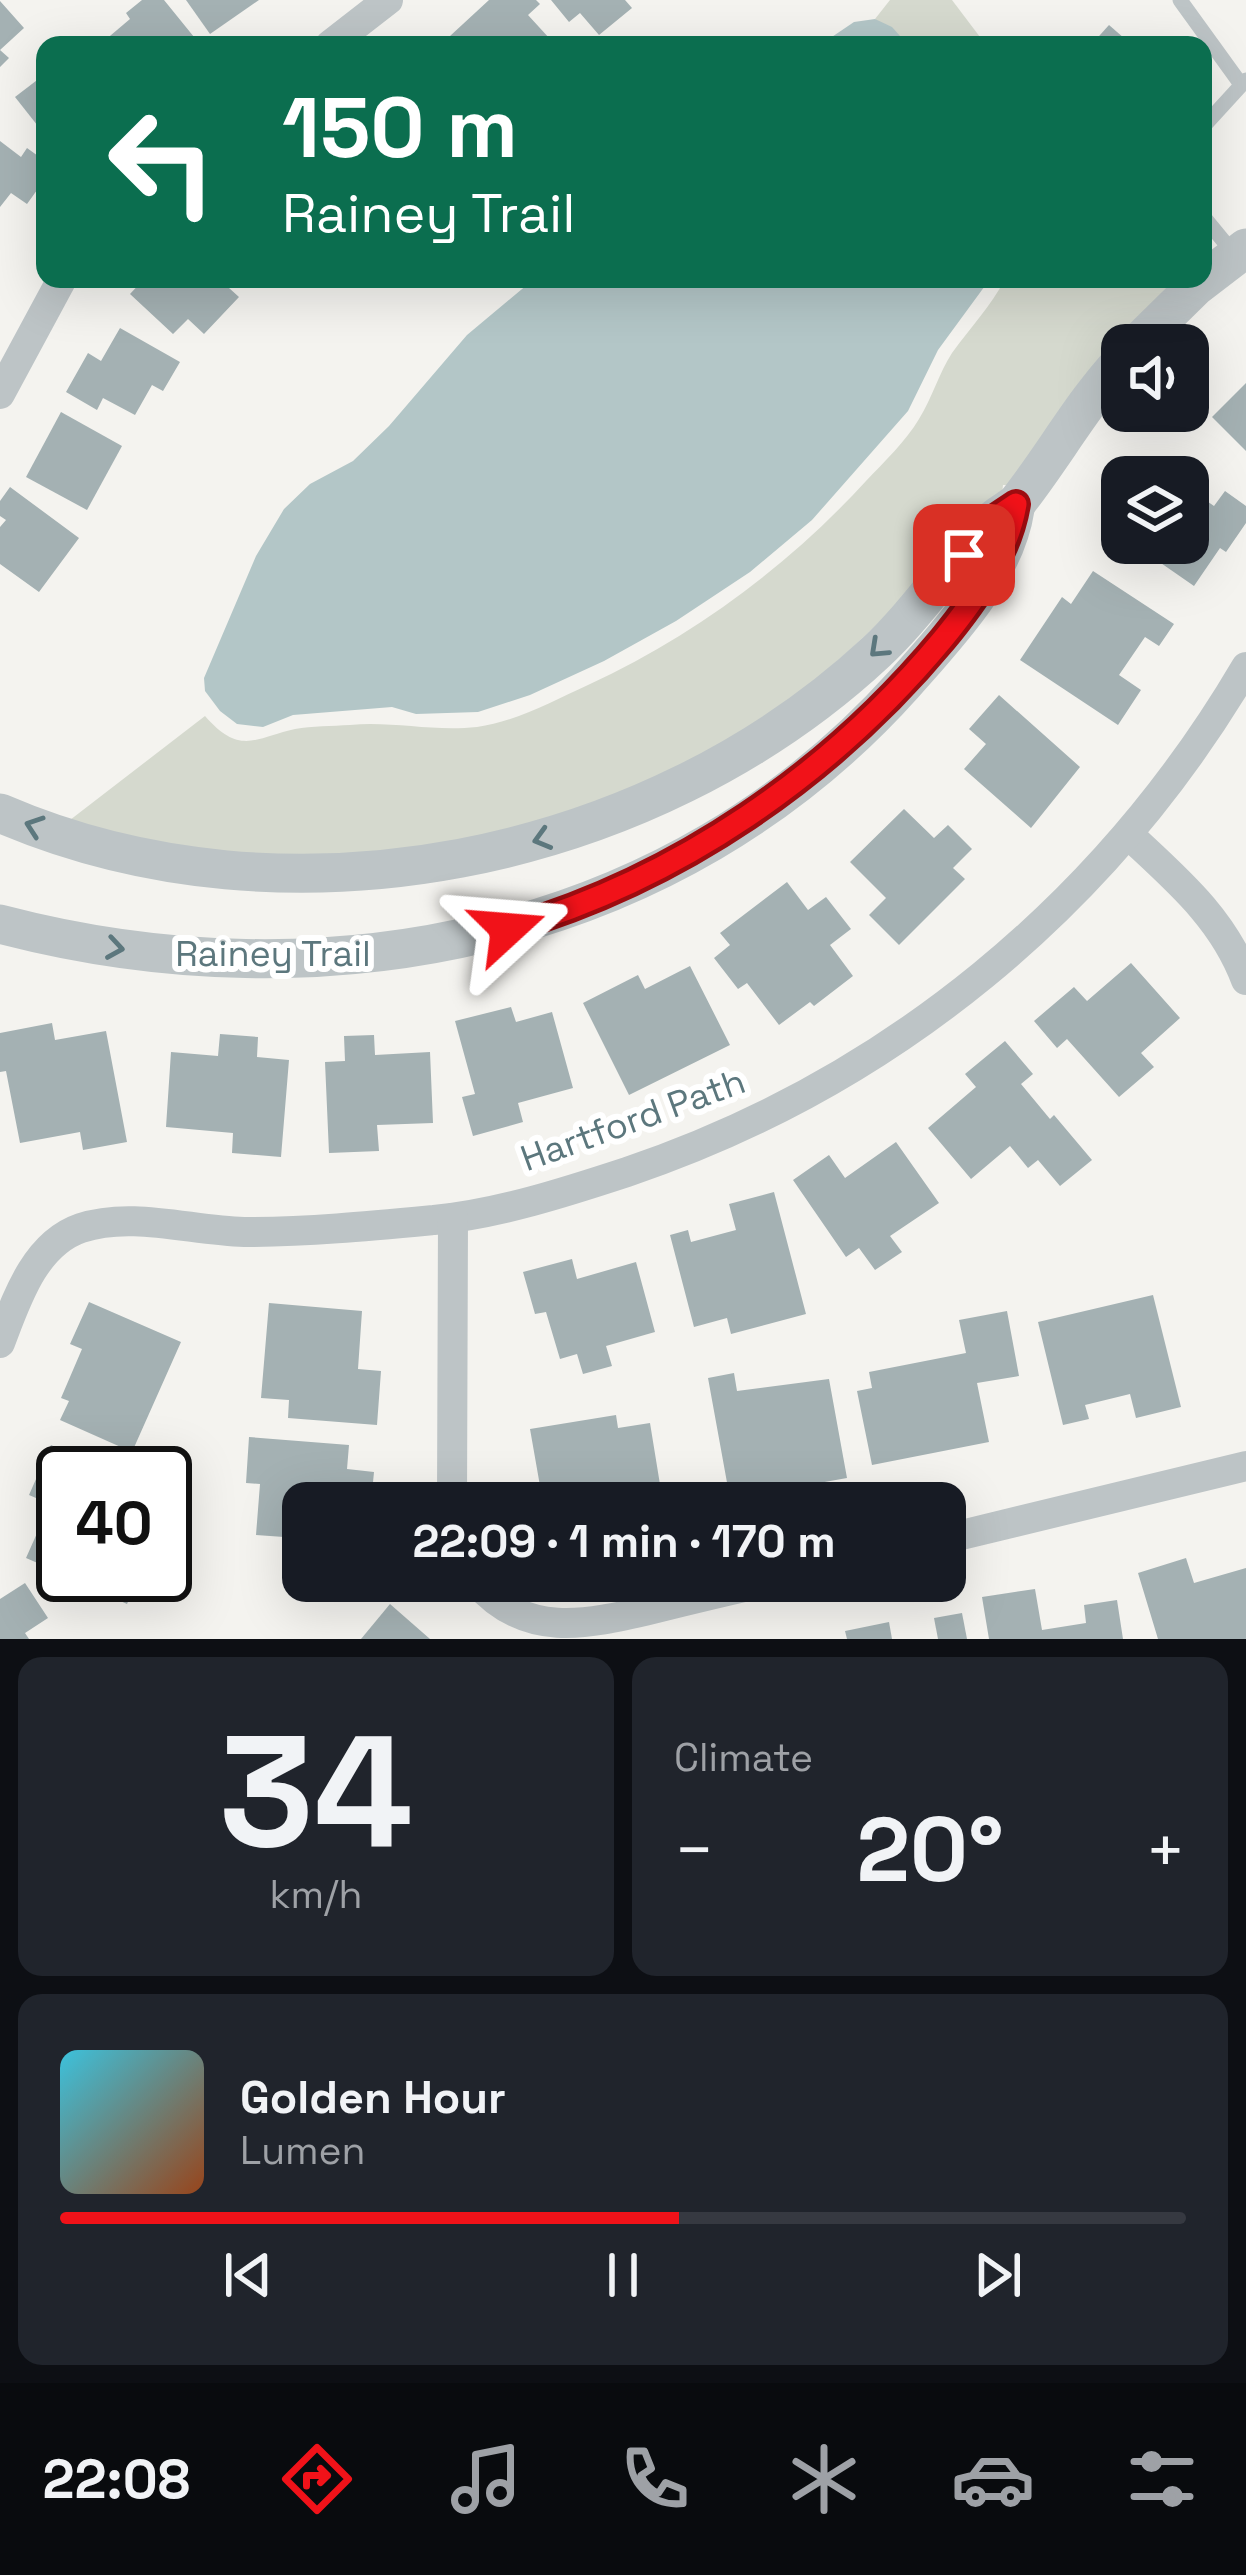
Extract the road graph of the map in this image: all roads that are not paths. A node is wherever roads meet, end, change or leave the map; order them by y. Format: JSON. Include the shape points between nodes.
{"nodes":[{"id":1,"x":388,"y":0,"type":"edge"},
{"id":2,"x":1180,"y":0,"type":"edge"},
{"id":3,"x":341,"y":36,"type":"edge"},
{"id":4,"x":1208,"y":36,"type":"edge"},
{"id":5,"x":1212,"y":41,"type":"edge"},
{"id":6,"x":1243,"y":81,"type":"edge"},
{"id":7,"x":1212,"y":117,"type":"edge"},
{"id":8,"x":1212,"y":225,"type":"edge"},
{"id":9,"x":1240,"y":252,"type":"edge"},
{"id":10,"x":1212,"y":274,"type":"edge"},
{"id":11,"x":57,"y":288,"type":"edge"},
{"id":12,"x":1194,"y":288,"type":"edge"},
{"id":13,"x":1157,"y":324,"type":"edge"},
{"id":14,"x":1101,"y":387,"type":"edge"},
{"id":15,"x":0,"y":394,"type":"edge"},
{"id":16,"x":1016,"y":504,"type":"junction"},
{"id":17,"x":1246,"y":667,"type":"edge"},
{"id":18,"x":0,"y":813,"type":"edge"},
{"id":19,"x":1129,"y":835,"type":"junction"},
{"id":20,"x":0,"y":924,"type":"edge"},
{"id":21,"x":1246,"y":980,"type":"edge"},
{"id":22,"x":453,"y":1218,"type":"junction"},
{"id":23,"x":0,"y":1343,"type":"edge"},
{"id":24,"x":1246,"y":1466,"type":"edge"},
{"id":25,"x":452,"y":1482,"type":"edge"},
{"id":26,"x":966,"y":1534,"type":"edge"},
{"id":27,"x":498,"y":1602,"type":"edge"},
{"id":28,"x":679,"y":1602,"type":"edge"}],
"edges":[{"from":1,"to":3,"type":"street"},
{"from":2,"to":4,"type":"lane"},
{"from":5,"to":6,"type":"lane"},
{"from":6,"to":7,"type":"lane"},
{"from":8,"to":9,"type":"lane"},
{"from":9,"to":10,"type":"street"},
{"from":11,"to":15,"type":"street"},
{"from":12,"to":13,"type":"street"},
{"from":14,"to":16,"type":"street","name":"Rainey Trail"},
{"from":16,"to":18,"type":"street","name":"Rainey Trail","one_way":true,"via":[[992,520],[873,655],[768,735],[663,793],[560,834],[405,867],[277,872],[87,844]]},
{"from":20,"to":16,"type":"street","name":"Rainey Trail","one_way":true,"via":[[166,955],[311,961],[484,936],[614,890],[761,807],[892,696],[961,616],[1012,533]]},
{"from":17,"to":19,"type":"street","name":"Hartford Path"},
{"from":19,"to":21,"type":"street","via":[[1221,928]]},
{"from":19,"to":22,"type":"street","name":"Hartford Path","via":[[973,985],[808,1094],[650,1164]]},
{"from":22,"to":23,"type":"street","name":"Hartford Path","via":[[287,1232],[122,1222],[76,1229],[27,1277]]},
{"from":22,"to":25,"type":"street"},
{"from":24,"to":26,"type":"street"},
{"from":27,"to":28,"type":"street","via":[[529,1622],[566,1628]]}]}
